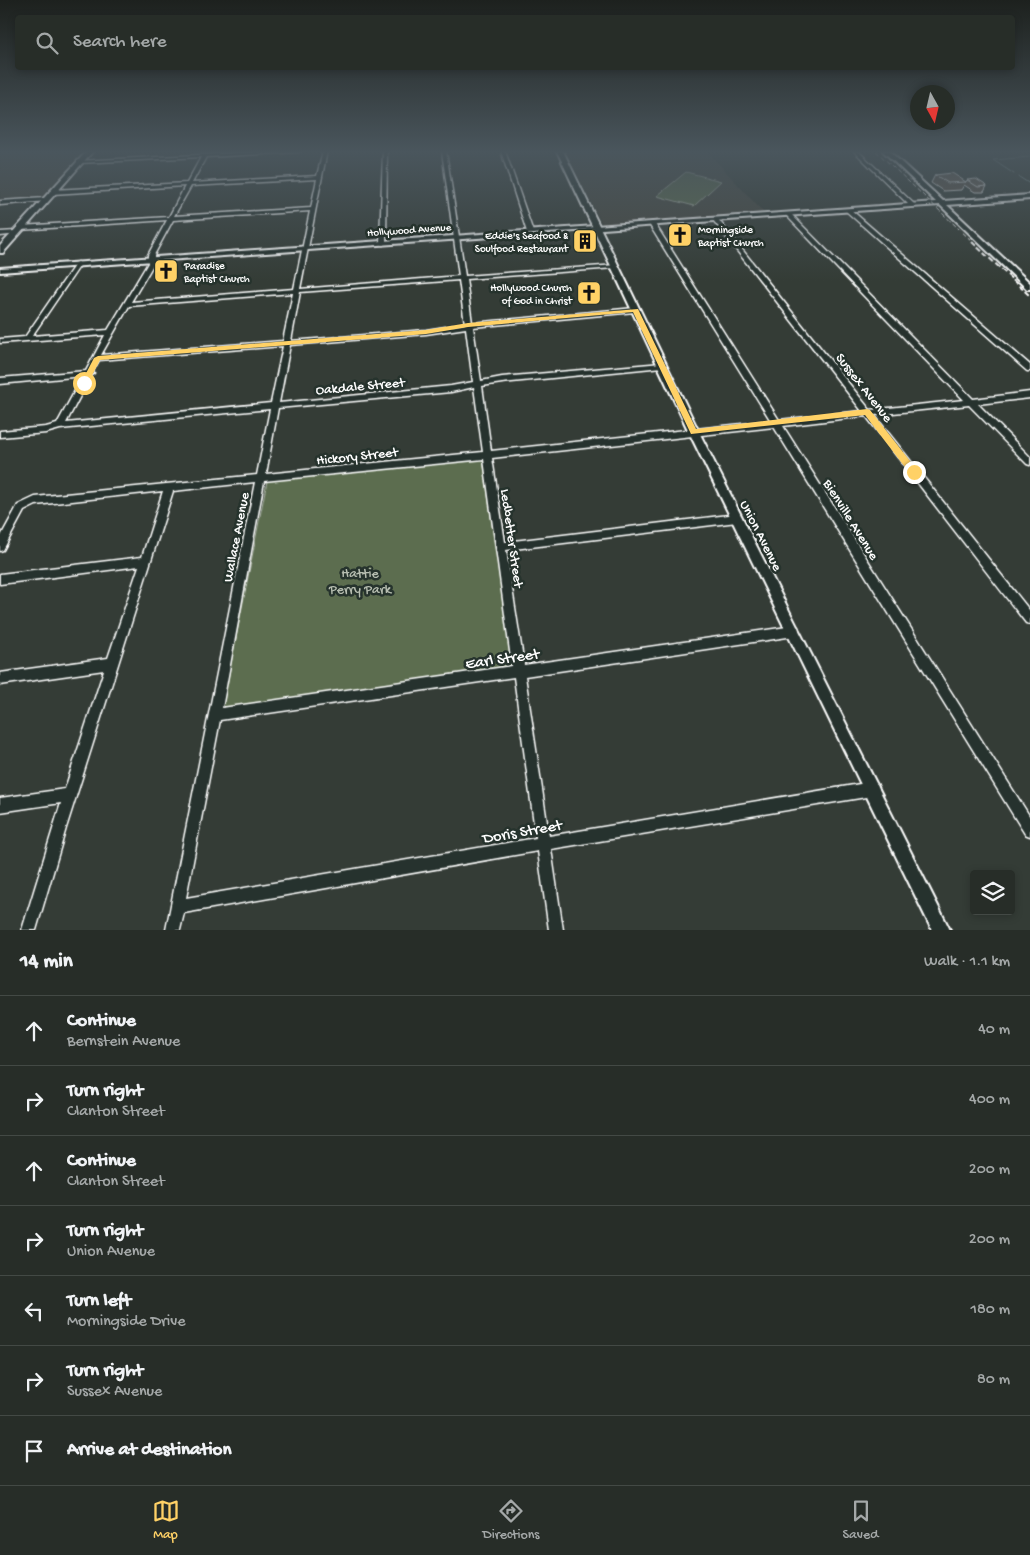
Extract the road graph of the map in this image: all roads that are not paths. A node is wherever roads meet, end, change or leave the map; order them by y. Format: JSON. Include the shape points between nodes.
{"nodes":[{"id":1,"x":50,"y":194,"type":"edge"},
{"id":2,"x":183,"y":194,"type":"edge"},
{"id":3,"x":317,"y":194,"type":"edge"},
{"id":4,"x":384,"y":194,"type":"edge"},
{"id":5,"x":451,"y":194,"type":"edge"},
{"id":6,"x":517,"y":194,"type":"edge"},
{"id":7,"x":581,"y":194,"type":"edge"},
{"id":8,"x":900,"y":194,"type":"edge"},
{"id":9,"x":931,"y":194,"type":"edge"},
{"id":10,"x":1030,"y":197,"type":"edge"},
{"id":11,"x":45,"y":200,"type":"junction"},
{"id":12,"x":0,"y":203,"type":"edge"},
{"id":13,"x":940,"y":203,"type":"junction"},
{"id":14,"x":912,"y":206,"type":"junction"},
{"id":15,"x":314,"y":209,"type":"junction"},
{"id":16,"x":848,"y":210,"type":"junction"},
{"id":17,"x":788,"y":214,"type":"junction"},
{"id":18,"x":171,"y":218,"type":"junction"},
{"id":19,"x":715,"y":219,"type":"junction"},
{"id":20,"x":652,"y":224,"type":"junction"},
{"id":21,"x":597,"y":228,"type":"junction"},
{"id":22,"x":18,"y":230,"type":"junction"},
{"id":23,"x":530,"y":232,"type":"junction"},
{"id":24,"x":0,"y":234,"type":"edge"},
{"id":25,"x":458,"y":237,"type":"junction"},
{"id":26,"x":383,"y":243,"type":"junction"},
{"id":27,"x":305,"y":248,"type":"junction"},
{"id":28,"x":0,"y":251,"type":"edge"},
{"id":29,"x":152,"y":259,"type":"junction"},
{"id":30,"x":78,"y":264,"type":"junction"},
{"id":31,"x":616,"y":266,"type":"junction"},
{"id":32,"x":0,"y":270,"type":"edge"},
{"id":33,"x":461,"y":278,"type":"junction"},
{"id":34,"x":1030,"y":287,"type":"edge"},
{"id":35,"x":296,"y":291,"type":"junction"},
{"id":36,"x":126,"y":304,"type":"junction"},
{"id":37,"x":635,"y":310,"type":"junction"},
{"id":38,"x":468,"y":326,"type":"junction"},
{"id":39,"x":110,"y":332,"type":"junction"},
{"id":40,"x":27,"y":339,"type":"junction"},
{"id":41,"x":0,"y":341,"type":"edge"},
{"id":42,"x":287,"y":342,"type":"junction"},
{"id":43,"x":98,"y":358,"type":"junction"},
{"id":44,"x":662,"y":365,"type":"junction"},
{"id":45,"x":1030,"y":369,"type":"edge"},
{"id":46,"x":90,"y":373,"type":"junction"},
{"id":47,"x":0,"y":381,"type":"edge"},
{"id":48,"x":476,"y":384,"type":"junction"},
{"id":49,"x":1030,"y":395,"type":"edge"},
{"id":50,"x":970,"y":401,"type":"junction"},
{"id":51,"x":275,"y":405,"type":"junction"},
{"id":52,"x":867,"y":412,"type":"junction"},
{"id":53,"x":776,"y":422,"type":"junction"},
{"id":54,"x":60,"y":426,"type":"junction"},
{"id":55,"x":694,"y":432,"type":"junction"},
{"id":56,"x":0,"y":434,"type":"edge"},
{"id":57,"x":487,"y":455,"type":"junction"},
{"id":58,"x":1030,"y":462,"type":"edge"},
{"id":59,"x":260,"y":478,"type":"junction"},
{"id":60,"x":168,"y":488,"type":"junction"},
{"id":61,"x":737,"y":518,"type":"junction"},
{"id":62,"x":1,"y":545,"type":"edge"},
{"id":63,"x":500,"y":547,"type":"junction"},
{"id":64,"x":145,"y":561,"type":"junction"},
{"id":65,"x":0,"y":579,"type":"edge"},
{"id":66,"x":1030,"y":619,"type":"edge"},
{"id":67,"x":794,"y":631,"type":"junction"},
{"id":68,"x":112,"y":663,"type":"junction"},
{"id":69,"x":518,"y":671,"type":"junction"},
{"id":70,"x":0,"y":678,"type":"edge"},
{"id":71,"x":214,"y":715,"type":"junction"},
{"id":72,"x":872,"y":789,"type":"junction"},
{"id":73,"x":70,"y":795,"type":"junction"},
{"id":74,"x":0,"y":806,"type":"edge"},
{"id":75,"x":1030,"y":829,"type":"edge"},
{"id":76,"x":543,"y":844,"type":"junction"},
{"id":77,"x":177,"y":907,"type":"junction"},
{"id":78,"x":29,"y":930,"type":"edge"},
{"id":79,"x":173,"y":930,"type":"edge"},
{"id":80,"x":556,"y":930,"type":"edge"},
{"id":81,"x":941,"y":930,"type":"edge"}],
"edges":[{"from":1,"to":11,"type":"main road"},
{"from":2,"to":18,"type":"street"},
{"from":3,"to":15,"type":"street","name":"Wallace Avenue"},
{"from":4,"to":26,"type":"street"},
{"from":5,"to":25,"type":"street","name":"Ledbetter Street"},
{"from":6,"to":23,"type":"street"},
{"from":7,"to":21,"type":"street","name":"Union Avenue"},
{"from":8,"to":14,"type":"street"},
{"from":9,"to":13,"type":"main road"},
{"from":10,"to":13,"type":"main road","name":"Hollywood Avenue"},
{"from":11,"to":12,"type":"street"},
{"from":11,"to":22,"type":"main road"},
{"from":13,"to":14,"type":"main road","name":"Hollywood Avenue"},
{"from":13,"to":34,"type":"main road"},
{"from":14,"to":16,"type":"main road","name":"Hollywood Avenue"},
{"from":15,"to":18,"type":"street"},
{"from":15,"to":27,"type":"street","name":"Wallace Avenue"},
{"from":16,"to":17,"type":"main road","name":"Hollywood Avenue"},
{"from":16,"to":45,"type":"street"},
{"from":17,"to":19,"type":"main road","name":"Hollywood Avenue"},
{"from":17,"to":50,"type":"street"},
{"from":18,"to":22,"type":"street"},
{"from":18,"to":29,"type":"street","via":[[151,255]]},
{"from":19,"to":20,"type":"main road","name":"Hollywood Avenue"},
{"from":19,"to":52,"type":"street","name":"Sussex Avenue"},
{"from":20,"to":21,"type":"main road","name":"Hollywood Avenue"},
{"from":20,"to":53,"type":"street","name":"Bienville Avenue"},
{"from":21,"to":23,"type":"main road","name":"Hollywood Avenue"},
{"from":21,"to":31,"type":"street","name":"Union Avenue"},
{"from":22,"to":24,"type":"street"},
{"from":22,"to":28,"type":"main road"},
{"from":23,"to":25,"type":"main road","name":"Hollywood Avenue"},
{"from":25,"to":26,"type":"main road","name":"Hollywood Avenue"},
{"from":25,"to":33,"type":"street","name":"Ledbetter Street"},
{"from":26,"to":27,"type":"main road","name":"Hollywood Avenue"},
{"from":27,"to":29,"type":"main road","name":"Hollywood Avenue"},
{"from":27,"to":35,"type":"street","name":"Wallace Avenue"},
{"from":29,"to":30,"type":"main road","name":"Hollywood Avenue"},
{"from":29,"to":36,"type":"street"},
{"from":30,"to":32,"type":"main road","name":"Hollywood Avenue"},
{"from":30,"to":40,"type":"street"},
{"from":31,"to":33,"type":"street"},
{"from":31,"to":37,"type":"street","name":"Union Avenue"},
{"from":33,"to":35,"type":"street"},
{"from":33,"to":38,"type":"street","name":"Ledbetter Street"},
{"from":35,"to":36,"type":"street"},
{"from":35,"to":42,"type":"street","name":"Wallace Avenue"},
{"from":36,"to":39,"type":"street"},
{"from":37,"to":38,"type":"street"},
{"from":37,"to":44,"type":"street","name":"Union Avenue"},
{"from":38,"to":42,"type":"street","via":[[440,331]]},
{"from":38,"to":48,"type":"street","name":"Ledbetter Street"},
{"from":39,"to":40,"type":"street"},
{"from":39,"to":43,"type":"street"},
{"from":40,"to":41,"type":"street"},
{"from":42,"to":43,"type":"street"},
{"from":42,"to":51,"type":"street","name":"Wallace Avenue"},
{"from":43,"to":46,"type":"street"},
{"from":44,"to":48,"type":"street","name":"Oakdale Street"},
{"from":44,"to":55,"type":"street","name":"Union Avenue"},
{"from":46,"to":47,"type":"street"},
{"from":46,"to":54,"type":"street"},
{"from":48,"to":51,"type":"street","name":"Oakdale Street","via":[[443,390]]},
{"from":48,"to":57,"type":"street","name":"Ledbetter Street"},
{"from":49,"to":50,"type":"street","name":"Hickory Street"},
{"from":50,"to":52,"type":"street","name":"Hickory Street"},
{"from":50,"to":58,"type":"street"},
{"from":51,"to":54,"type":"street","name":"Oakdale Street"},
{"from":51,"to":59,"type":"street","name":"Wallace Avenue"},
{"from":52,"to":53,"type":"street","name":"Hickory Street"},
{"from":52,"to":66,"type":"street","name":"Sussex Avenue"},
{"from":53,"to":55,"type":"street","name":"Hickory Street"},
{"from":53,"to":75,"type":"street","name":"Bienville Avenue"},
{"from":54,"to":56,"type":"street","name":"Oakdale Street"},
{"from":55,"to":57,"type":"street","name":"Hickory Street"},
{"from":55,"to":61,"type":"street","name":"Union Avenue"},
{"from":57,"to":59,"type":"street","name":"Hickory Street"},
{"from":57,"to":63,"type":"street","name":"Ledbetter Street"},
{"from":59,"to":60,"type":"street","name":"Hickory Street"},
{"from":59,"to":71,"type":"street","name":"Wallace Avenue"},
{"from":60,"to":62,"type":"street","name":"Hickory Street","via":[[23,506]]},
{"from":60,"to":64,"type":"street"},
{"from":61,"to":63,"type":"street"},
{"from":61,"to":67,"type":"street","name":"Union Avenue"},
{"from":63,"to":69,"type":"street","name":"Ledbetter Street"},
{"from":64,"to":65,"type":"street"},
{"from":64,"to":68,"type":"street"},
{"from":67,"to":69,"type":"street","name":"Earl Street"},
{"from":67,"to":72,"type":"street","name":"Union Avenue"},
{"from":68,"to":70,"type":"street"},
{"from":68,"to":73,"type":"street"},
{"from":69,"to":71,"type":"street","name":"Earl Street"},
{"from":69,"to":76,"type":"street","name":"Ledbetter Street"},
{"from":71,"to":77,"type":"street","name":"Wallace Avenue"},
{"from":72,"to":76,"type":"street","name":"Doris Street"},
{"from":72,"to":81,"type":"street","name":"Union Avenue"},
{"from":73,"to":74,"type":"street"},
{"from":73,"to":78,"type":"street"},
{"from":76,"to":77,"type":"street","name":"Doris Street"},
{"from":76,"to":80,"type":"street","name":"Ledbetter Street"},
{"from":77,"to":79,"type":"street","name":"Wallace Avenue"}]}
